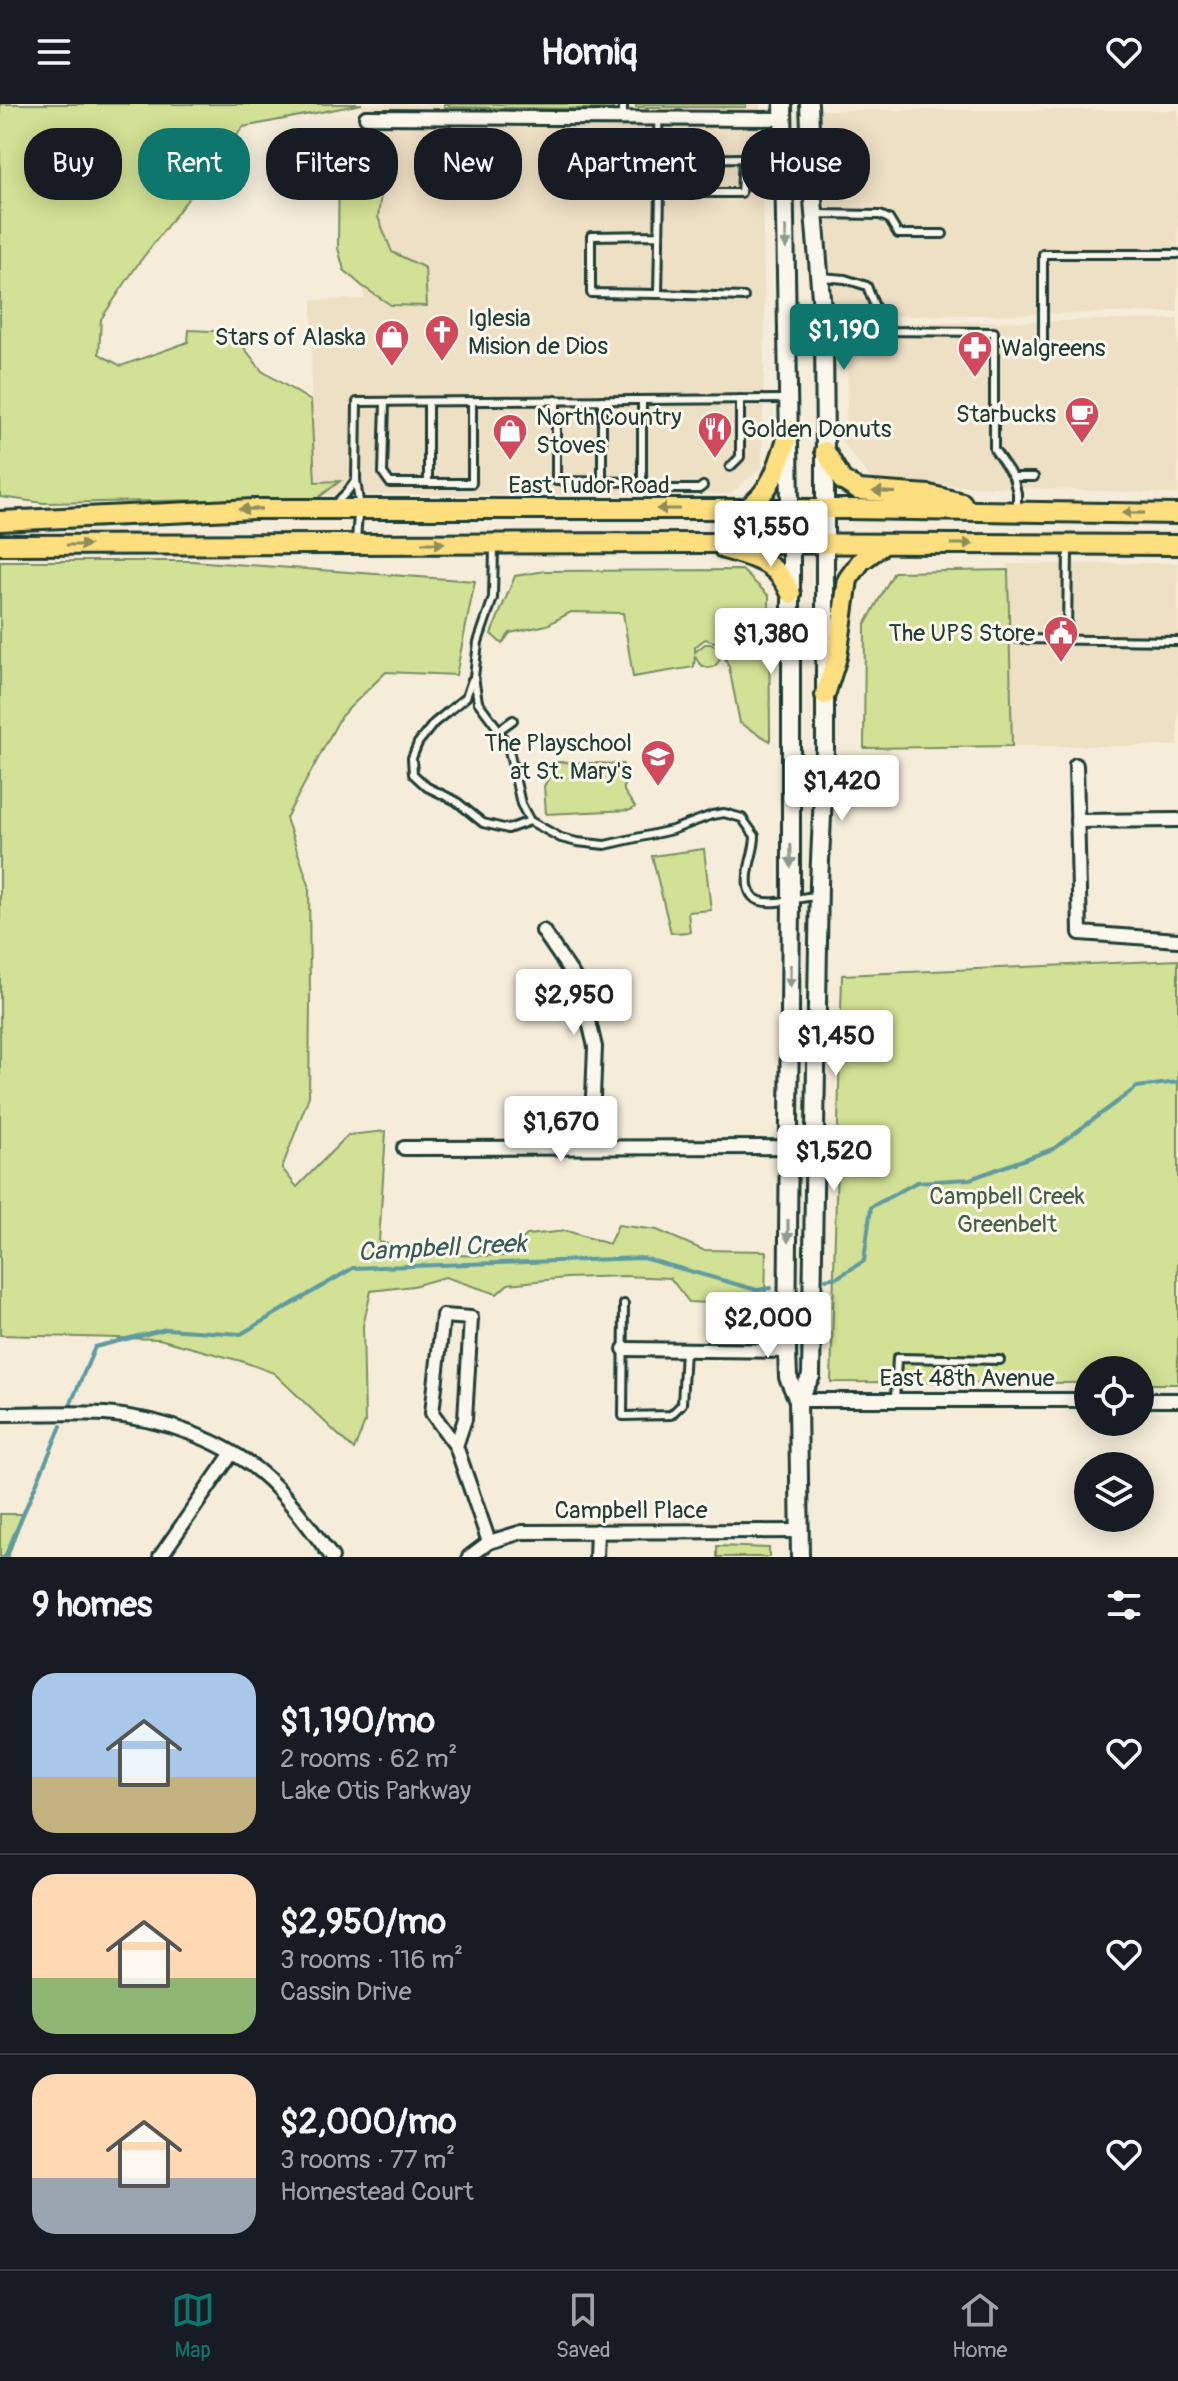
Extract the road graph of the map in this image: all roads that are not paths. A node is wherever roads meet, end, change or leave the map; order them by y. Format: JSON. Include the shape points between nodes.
{"nodes":[{"id":1,"x":434,"y":104,"type":"edge"},
{"id":2,"x":623,"y":104,"type":"edge"},
{"id":3,"x":809,"y":104,"type":"edge"},
{"id":4,"x":783,"y":111,"type":"edge"},
{"id":5,"x":366,"y":117,"type":"dead end"},
{"id":6,"x":434,"y":118,"type":"junction"},
{"id":7,"x":658,"y":118,"type":"junction"},
{"id":8,"x":623,"y":120,"type":"junction"},
{"id":9,"x":658,"y":128,"type":"edge"},
{"id":10,"x":725,"y":158,"type":"edge"},
{"id":11,"x":725,"y":193,"type":"edge"},
{"id":12,"x":660,"y":200,"type":"edge"},
{"id":13,"x":814,"y":207,"type":"junction"},
{"id":14,"x":943,"y":234,"type":"dead end"},
{"id":15,"x":658,"y":235,"type":"junction"},
{"id":16,"x":1178,"y":254,"type":"edge"},
{"id":17,"x":820,"y":277,"type":"junction"},
{"id":18,"x":658,"y":294,"type":"junction"},
{"id":19,"x":744,"y":297,"type":"dead end"},
{"id":20,"x":1043,"y":343,"type":"dead end"},
{"id":21,"x":740,"y":399,"type":"junction"},
{"id":22,"x":789,"y":399,"type":"junction"},
{"id":23,"x":556,"y":400,"type":"junction"},
{"id":24,"x":602,"y":400,"type":"junction"},
{"id":25,"x":642,"y":400,"type":"junction"},
{"id":26,"x":385,"y":402,"type":"junction"},
{"id":27,"x":428,"y":402,"type":"junction"},
{"id":28,"x":472,"y":402,"type":"junction"},
{"id":29,"x":790,"y":429,"type":"junction"},
{"id":30,"x":825,"y":451,"type":"junction"},
{"id":31,"x":730,"y":467,"type":"dead end"},
{"id":32,"x":1013,"y":477,"type":"junction"},
{"id":33,"x":1034,"y":477,"type":"dead end"},
{"id":34,"x":356,"y":480,"type":"junction"},
{"id":35,"x":602,"y":482,"type":"junction"},
{"id":36,"x":642,"y":482,"type":"junction"},
{"id":37,"x":428,"y":483,"type":"junction"},
{"id":38,"x":703,"y":486,"type":"dead end"},
{"id":39,"x":328,"y":509,"type":"junction"},
{"id":40,"x":359,"y":509,"type":"junction"},
{"id":41,"x":746,"y":509,"type":"junction"},
{"id":42,"x":790,"y":509,"type":"junction"},
{"id":43,"x":824,"y":509,"type":"junction"},
{"id":44,"x":988,"y":510,"type":"junction"},
{"id":45,"x":1017,"y":510,"type":"junction"},
{"id":46,"x":1178,"y":514,"type":"edge"},
{"id":47,"x":0,"y":521,"type":"edge"},
{"id":48,"x":355,"y":543,"type":"junction"},
{"id":49,"x":494,"y":543,"type":"junction"},
{"id":50,"x":706,"y":543,"type":"junction"},
{"id":51,"x":825,"y":543,"type":"junction"},
{"id":52,"x":791,"y":544,"type":"junction"},
{"id":53,"x":884,"y":544,"type":"junction"},
{"id":54,"x":1068,"y":544,"type":"junction"},
{"id":55,"x":0,"y":545,"type":"edge"},
{"id":56,"x":1178,"y":545,"type":"edge"},
{"id":57,"x":791,"y":594,"type":"junction"},
{"id":58,"x":1018,"y":639,"type":"dead end"},
{"id":59,"x":1067,"y":640,"type":"junction"},
{"id":60,"x":1178,"y":641,"type":"edge"},
{"id":61,"x":474,"y":677,"type":"junction"},
{"id":62,"x":825,"y":695,"type":"junction"},
{"id":63,"x":513,"y":720,"type":"dead end"},
{"id":64,"x":499,"y":730,"type":"junction"},
{"id":65,"x":1076,"y":765,"type":"dead end"},
{"id":66,"x":1178,"y":820,"type":"edge"},
{"id":67,"x":530,"y":821,"type":"junction"},
{"id":68,"x":1077,"y":821,"type":"junction"},
{"id":69,"x":819,"y":895,"type":"junction"},
{"id":70,"x":791,"y":898,"type":"junction"},
{"id":71,"x":543,"y":931,"type":"dead end"},
{"id":72,"x":1178,"y":940,"type":"edge"},
{"id":73,"x":591,"y":1146,"type":"junction"},
{"id":74,"x":788,"y":1146,"type":"junction"},
{"id":75,"x":815,"y":1147,"type":"junction"},
{"id":76,"x":404,"y":1148,"type":"dead end"},
{"id":77,"x":624,"y":1304,"type":"dead end"},
{"id":78,"x":624,"y":1349,"type":"junction"},
{"id":79,"x":685,"y":1350,"type":"junction"},
{"id":80,"x":787,"y":1351,"type":"junction"},
{"id":81,"x":1000,"y":1360,"type":"dead end"},
{"id":82,"x":798,"y":1400,"type":"junction"},
{"id":83,"x":895,"y":1400,"type":"junction"},
{"id":84,"x":1074,"y":1400,"type":"edge"},
{"id":85,"x":1154,"y":1400,"type":"edge"},
{"id":86,"x":1178,"y":1400,"type":"edge"},
{"id":87,"x":0,"y":1414,"type":"edge"},
{"id":88,"x":456,"y":1446,"type":"junction"},
{"id":89,"x":232,"y":1453,"type":"junction"},
{"id":90,"x":597,"y":1531,"type":"junction"},
{"id":91,"x":800,"y":1531,"type":"junction"},
{"id":92,"x":489,"y":1542,"type":"junction"},
{"id":93,"x":160,"y":1557,"type":"edge"},
{"id":94,"x":332,"y":1557,"type":"edge"},
{"id":95,"x":469,"y":1557,"type":"edge"},
{"id":96,"x":596,"y":1557,"type":"edge"},
{"id":97,"x":800,"y":1557,"type":"edge"}],
"edges":[{"from":1,"to":6,"type":"lane"},
{"from":2,"to":8,"type":"lane"},
{"from":3,"to":13,"type":"main road"},
{"from":4,"to":7,"type":"street"},
{"from":4,"to":13,"type":"main road","via":[[798,131],[801,170]]},
{"from":4,"to":22,"type":"main road","one_way":true},
{"from":5,"to":6,"type":"street"},
{"from":6,"to":8,"type":"street"},
{"from":7,"to":8,"type":"street"},
{"from":7,"to":9,"type":"lane"},
{"from":10,"to":11,"type":"lane","via":[[743,158],[741,193]]},
{"from":12,"to":15,"type":"lane"},
{"from":13,"to":14,"type":"lane","via":[[880,215],[898,234]]},
{"from":13,"to":17,"type":"main road"},
{"from":15,"to":18,"type":"lane"},
{"from":15,"to":18,"type":"lane","via":[[591,236],[591,293]]},
{"from":16,"to":20,"type":"lane","via":[[1043,254]]},
{"from":17,"to":30,"type":"main road"},
{"from":17,"to":32,"type":"lane","via":[[867,286],[876,331],[994,332],[994,449]]},
{"from":18,"to":19,"type":"lane"},
{"from":21,"to":22,"type":"lane"},
{"from":21,"to":25,"type":"lane"},
{"from":21,"to":31,"type":"lane","via":[[740,457]]},
{"from":22,"to":29,"type":"main road"},
{"from":23,"to":24,"type":"lane"},
{"from":23,"to":28,"type":"lane"},
{"from":23,"to":35,"type":"lane","via":[[556,481]]},
{"from":24,"to":25,"type":"lane"},
{"from":24,"to":35,"type":"lane"},
{"from":25,"to":36,"type":"lane"},
{"from":26,"to":27,"type":"lane"},
{"from":26,"to":34,"type":"lane","via":[[357,402]]},
{"from":26,"to":37,"type":"lane","via":[[383,473],[390,483]]},
{"from":27,"to":28,"type":"lane"},
{"from":27,"to":37,"type":"lane"},
{"from":28,"to":37,"type":"lane","via":[[472,483]]},
{"from":29,"to":41,"type":"main road","via":[[769,487]]},
{"from":29,"to":42,"type":"main road"},
{"from":30,"to":43,"type":"main road"},
{"from":44,"to":30,"type":"main road","one_way":true,"via":[[929,495],[858,490],[842,480]]},
{"from":32,"to":33,"type":"lane"},
{"from":32,"to":45,"type":"lane"},
{"from":34,"to":39,"type":"lane"},
{"from":34,"to":40,"type":"lane"},
{"from":35,"to":36,"type":"lane"},
{"from":36,"to":38,"type":"lane","via":[[659,489]]},
{"from":39,"to":40,"type":"main road","name":"East Tudor Road"},
{"from":39,"to":47,"type":"main road","name":"East Tudor Road","one_way":true},
{"from":41,"to":40,"type":"main road","name":"East Tudor Road","one_way":true},
{"from":40,"to":48,"type":"lane"},
{"from":41,"to":42,"type":"main road","name":"East Tudor Road"},
{"from":42,"to":43,"type":"main road","name":"East Tudor Road"},
{"from":42,"to":52,"type":"main road"},
{"from":43,"to":44,"type":"main road","name":"East Tudor Road"},
{"from":43,"to":51,"type":"main road"},
{"from":44,"to":45,"type":"main road","name":"East Tudor Road"},
{"from":46,"to":45,"type":"main road","name":"East Tudor Road","one_way":true},
{"from":48,"to":49,"type":"main road","one_way":true},
{"from":55,"to":48,"type":"main road","one_way":true},
{"from":49,"to":50,"type":"main road"},
{"from":49,"to":61,"type":"lane","via":[[493,598],[478,642]]},
{"from":50,"to":52,"type":"main road"},
{"from":50,"to":57,"type":"main road","via":[[769,565]]},
{"from":51,"to":52,"type":"main road"},
{"from":51,"to":53,"type":"main road"},
{"from":51,"to":62,"type":"main road"},
{"from":52,"to":57,"type":"main road"},
{"from":53,"to":54,"type":"main road","one_way":true},
{"from":53,"to":62,"type":"main road","via":[[848,579],[837,657]]},
{"from":54,"to":56,"type":"main road"},
{"from":54,"to":59,"type":"lane"},
{"from":57,"to":70,"type":"main road","one_way":true},
{"from":58,"to":59,"type":"lane"},
{"from":59,"to":60,"type":"lane"},
{"from":61,"to":64,"type":"lane","via":[[478,702]]},
{"from":61,"to":67,"type":"lane","via":[[466,697],[418,743],[413,774],[483,823],[508,829]]},
{"from":62,"to":69,"type":"main road"},
{"from":63,"to":64,"type":"lane"},
{"from":64,"to":67,"type":"lane"},
{"from":65,"to":68,"type":"street"},
{"from":66,"to":68,"type":"street"},
{"from":67,"to":70,"type":"lane","via":[[561,838],[605,845],[712,815],[735,815],[755,836],[749,893],[756,901]]},
{"from":68,"to":72,"type":"street","via":[[1080,933]]},
{"from":69,"to":70,"type":"lane"},
{"from":69,"to":75,"type":"main road"},
{"from":70,"to":74,"type":"main road","one_way":true},
{"from":71,"to":73,"type":"street","via":[[581,987],[592,1032]]},
{"from":73,"to":74,"type":"street"},
{"from":73,"to":76,"type":"street"},
{"from":74,"to":75,"type":"street"},
{"from":74,"to":80,"type":"main road","one_way":true},
{"from":75,"to":82,"type":"main road","via":[[811,1376]]},
{"from":77,"to":78,"type":"lane"},
{"from":78,"to":79,"type":"street"},
{"from":78,"to":79,"type":"lane","via":[[623,1416],[671,1415],[682,1404]]},
{"from":79,"to":80,"type":"street"},
{"from":80,"to":82,"type":"main road","via":[[788,1377]]},
{"from":81,"to":83,"type":"lane","via":[[897,1358]]},
{"from":82,"to":83,"type":"street","name":"East 48th Avenue"},
{"from":82,"to":91,"type":"main road"},
{"from":83,"to":84,"type":"street","name":"East 48th Avenue"},
{"from":85,"to":86,"type":"street"},
{"from":87,"to":89,"type":"street","via":[[139,1419],[190,1433]]},
{"from":88,"to":88,"type":"street","via":[[465,1419],[471,1318],[443,1316],[432,1413]]},
{"from":88,"to":92,"type":"street"},
{"from":89,"to":93,"type":"street"},
{"from":89,"to":94,"type":"street","via":[[268,1479]]},
{"from":90,"to":91,"type":"street","name":"Campbell Place"},
{"from":90,"to":92,"type":"street","name":"Campbell Place","via":[[522,1532]]},
{"from":90,"to":96,"type":"street"},
{"from":91,"to":97,"type":"main road"},
{"from":92,"to":95,"type":"street","name":"Campbell Place"}]}
